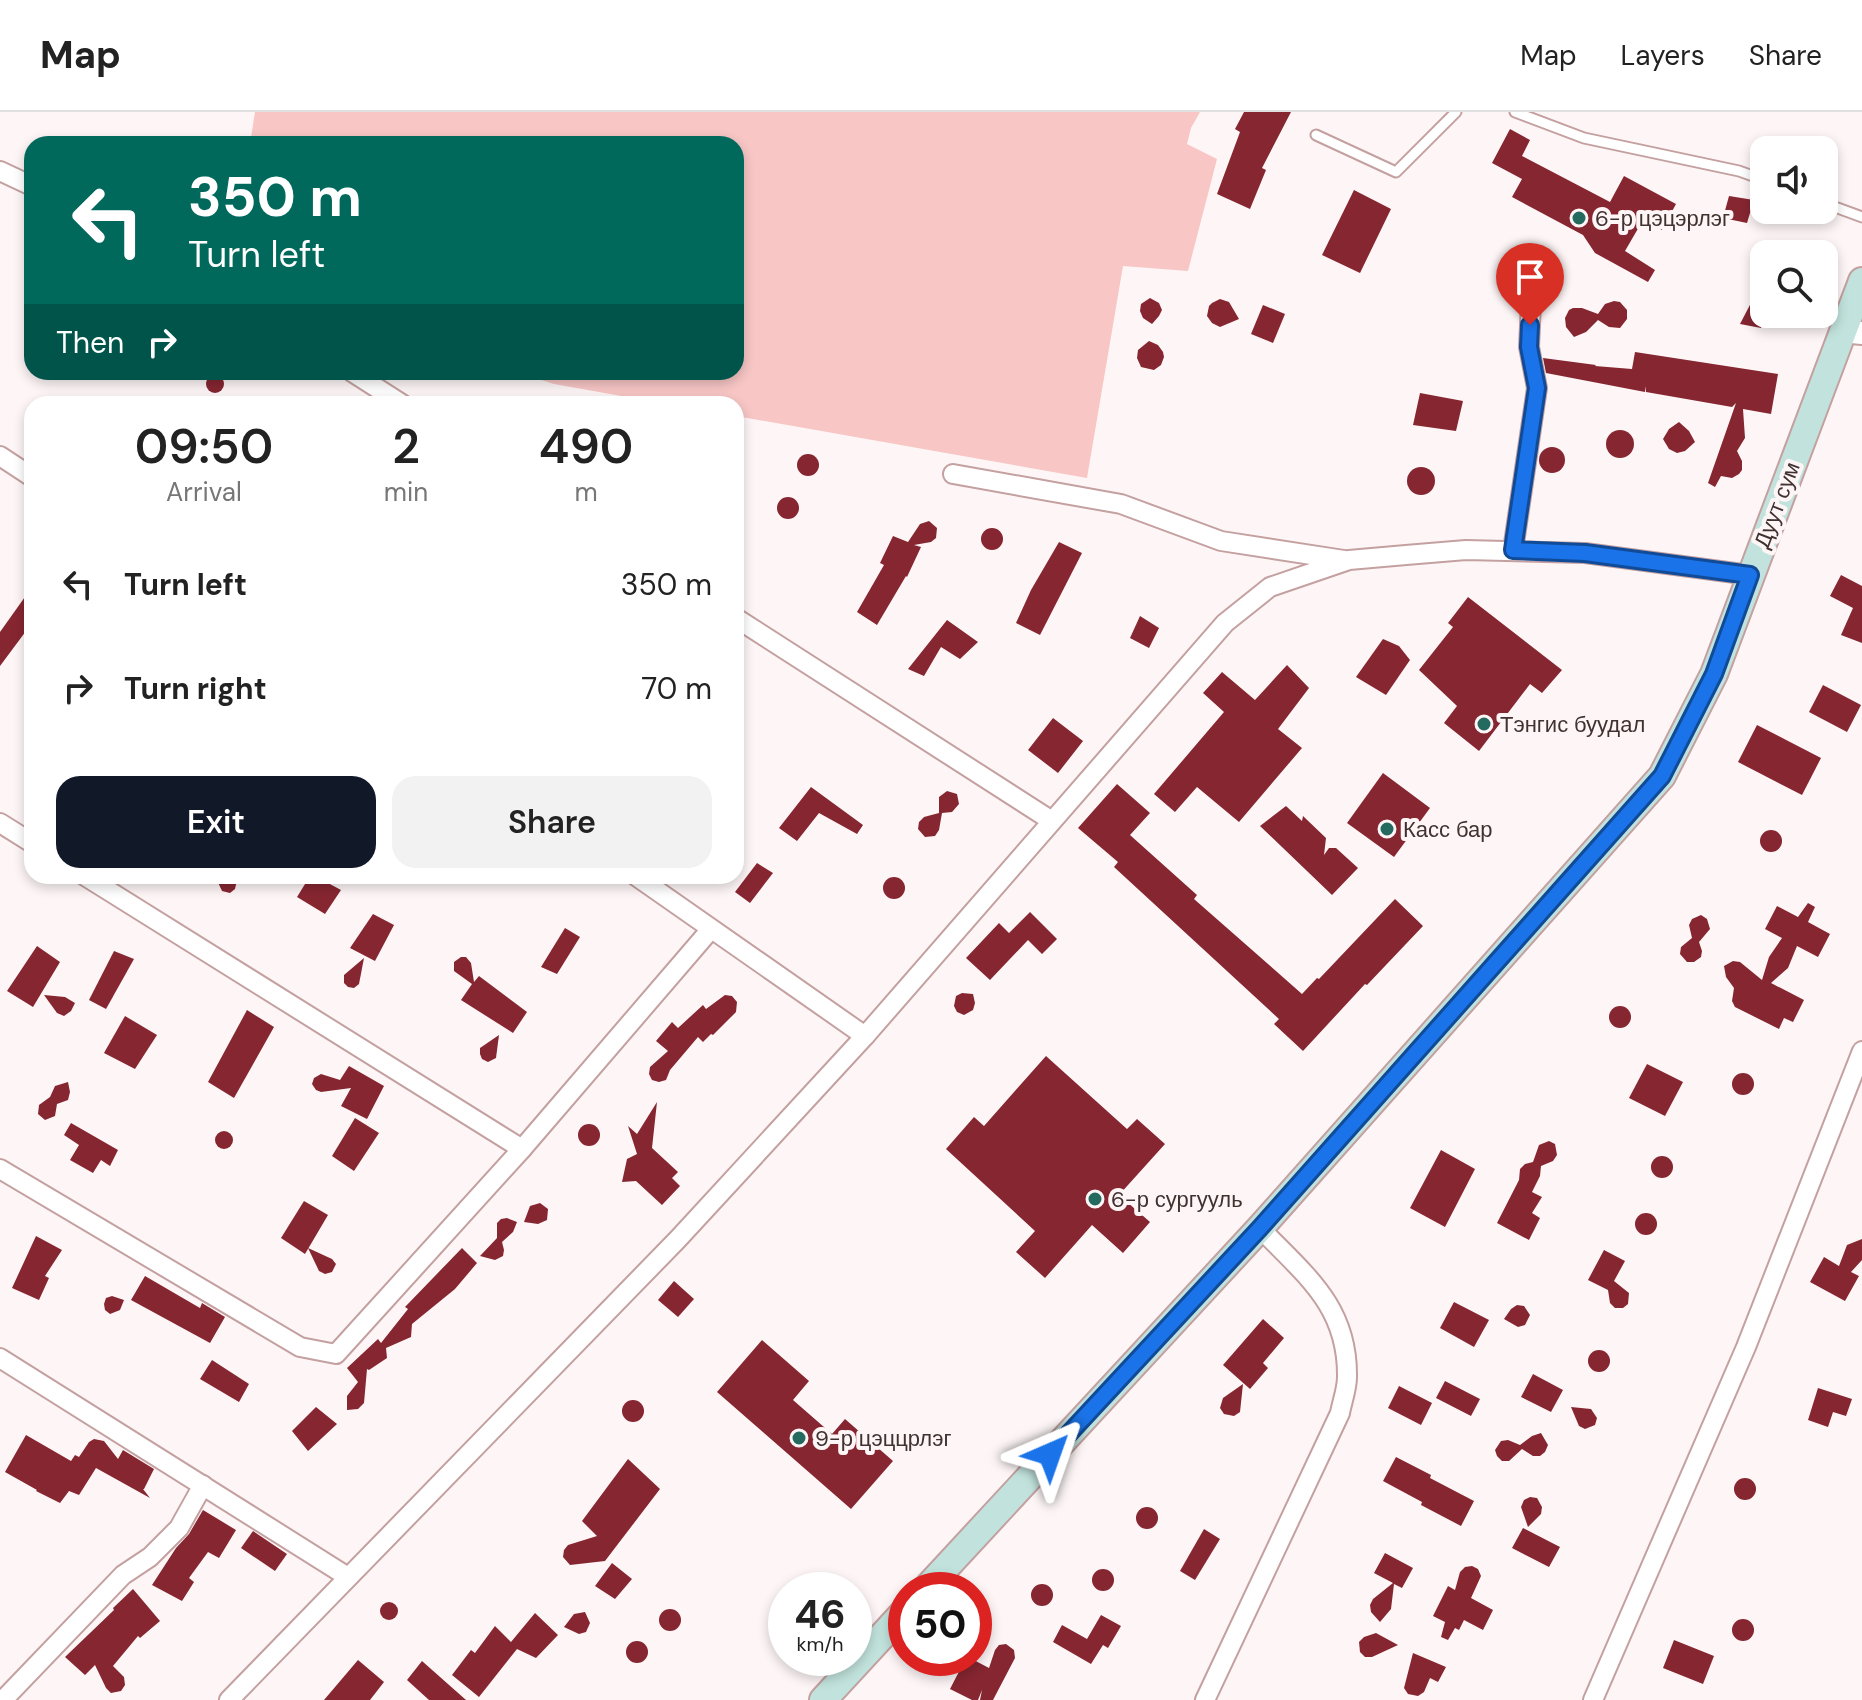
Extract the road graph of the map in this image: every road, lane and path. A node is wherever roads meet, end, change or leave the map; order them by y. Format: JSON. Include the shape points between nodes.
{"nodes":[{"id":1,"x":1456,"y":112,"type":"edge"},
{"id":2,"x":1515,"y":112,"type":"edge"},
{"id":3,"x":1316,"y":135,"type":"dead end"},
{"id":4,"x":0,"y":171,"type":"edge"},
{"id":5,"x":1750,"y":175,"type":"edge"},
{"id":6,"x":24,"y":182,"type":"edge"},
{"id":7,"x":1838,"y":208,"type":"edge"},
{"id":8,"x":1862,"y":217,"type":"edge"},
{"id":9,"x":1532,"y":280,"type":"dead end"},
{"id":10,"x":1862,"y":281,"type":"edge"},
{"id":11,"x":1852,"y":332,"type":"edge"},
{"id":12,"x":364,"y":380,"type":"edge"},
{"id":13,"x":390,"y":396,"type":"edge"},
{"id":14,"x":0,"y":456,"type":"edge"},
{"id":15,"x":24,"y":472,"type":"edge"},
{"id":16,"x":953,"y":474,"type":"dead end"},
{"id":17,"x":1513,"y":550,"type":"junction"},
{"id":18,"x":1349,"y":560,"type":"junction"},
{"id":19,"x":1750,"y":575,"type":"junction"},
{"id":20,"x":744,"y":623,"type":"edge"},
{"id":21,"x":1052,"y":821,"type":"junction"},
{"id":22,"x":0,"y":823,"type":"edge"},
{"id":23,"x":24,"y":838,"type":"edge"},
{"id":24,"x":98,"y":884,"type":"edge"},
{"id":25,"x":647,"y":884,"type":"edge"},
{"id":26,"x":711,"y":929,"type":"junction"},
{"id":27,"x":865,"y":1036,"type":"junction"},
{"id":28,"x":1862,"y":1051,"type":"edge"},
{"id":29,"x":522,"y":1149,"type":"junction"},
{"id":30,"x":0,"y":1169,"type":"edge"},
{"id":31,"x":1260,"y":1228,"type":"junction"},
{"id":32,"x":0,"y":1358,"type":"edge"},
{"id":33,"x":203,"y":1485,"type":"junction"},
{"id":34,"x":942,"y":1572,"type":"edge"},
{"id":35,"x":348,"y":1577,"type":"junction"},
{"id":36,"x":888,"y":1630,"type":"edge"},
{"id":37,"x":3,"y":1700,"type":"edge"},
{"id":38,"x":229,"y":1700,"type":"edge"},
{"id":39,"x":823,"y":1700,"type":"edge"},
{"id":40,"x":1205,"y":1700,"type":"edge"},
{"id":41,"x":1593,"y":1700,"type":"edge"}],
"edges":[{"from":1,"to":3,"type":"lane","via":[[1396,172]]},
{"from":2,"to":5,"type":"lane","via":[[1584,138]]},
{"from":4,"to":6,"type":"street"},
{"from":7,"to":8,"type":"lane"},
{"from":9,"to":17,"type":"street","via":[[1529,347],[1537,388]]},
{"from":10,"to":11,"type":"main road","name":"Дуут сум"},
{"from":11,"to":19,"type":"main road","name":"Дуут сум"},
{"from":12,"to":13,"type":"street"},
{"from":14,"to":15,"type":"street"},
{"from":16,"to":18,"type":"street","via":[[1121,504],[1221,541]]},
{"from":17,"to":18,"type":"street"},
{"from":17,"to":19,"type":"street","via":[[1585,553]]},
{"from":18,"to":21,"type":"street","via":[[1270,587],[1225,623]]},
{"from":19,"to":31,"type":"main road","name":"Дуут сум","via":[[1714,674],[1662,776]]},
{"from":20,"to":21,"type":"street"},
{"from":21,"to":27,"type":"street"},
{"from":22,"to":23,"type":"street"},
{"from":24,"to":29,"type":"street"},
{"from":25,"to":26,"type":"street"},
{"from":26,"to":27,"type":"street"},
{"from":26,"to":29,"type":"street"},
{"from":27,"to":35,"type":"street","via":[[678,1239]]},
{"from":28,"to":41,"type":"street","via":[[1746,1347]]},
{"from":29,"to":30,"type":"street","via":[[336,1354],[300,1347]]},
{"from":31,"to":34,"type":"main road","name":"Дуут сум"},
{"from":31,"to":40,"type":"street","via":[[1335,1313],[1345,1342],[1347,1379],[1340,1413]]},
{"from":32,"to":33,"type":"street"},
{"from":33,"to":35,"type":"street"},
{"from":33,"to":37,"type":"street","via":[[179,1528],[123,1575]]},
{"from":35,"to":38,"type":"street"},
{"from":36,"to":39,"type":"main road"}]}
